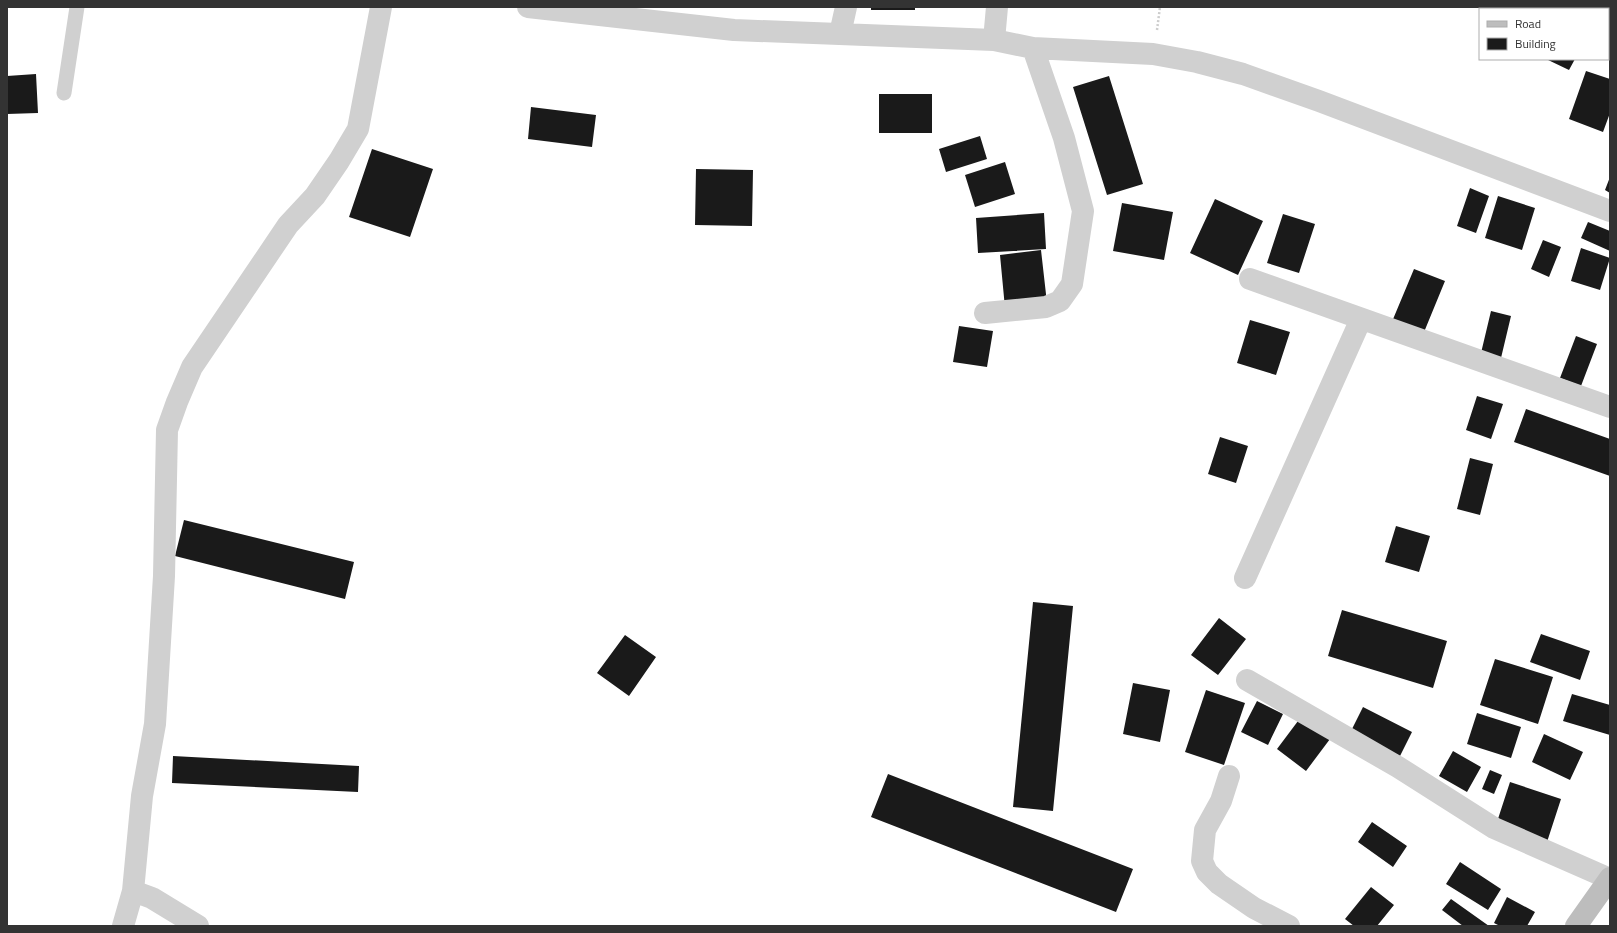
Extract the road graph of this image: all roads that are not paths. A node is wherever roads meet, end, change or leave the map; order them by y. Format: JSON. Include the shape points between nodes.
{"nodes":[{"id":1,"x":77,"y":7,"type":"edge"},
{"id":2,"x":381,"y":7,"type":"edge"},
{"id":3,"x":528,"y":7,"type":"edge"},
{"id":4,"x":846,"y":7,"type":"edge"},
{"id":5,"x":997,"y":7,"type":"edge"},
{"id":6,"x":840,"y":34,"type":"junction"},
{"id":7,"x":994,"y":40,"type":"junction"},
{"id":8,"x":1034,"y":48,"type":"junction"},
{"id":9,"x":64,"y":93,"type":"dead end"},
{"id":10,"x":1610,"y":210,"type":"edge"},
{"id":11,"x":1250,"y":279,"type":"dead end"},
{"id":12,"x":985,"y":313,"type":"dead end"},
{"id":13,"x":1361,"y":318,"type":"junction"},
{"id":14,"x":1610,"y":407,"type":"edge"},
{"id":15,"x":1245,"y":578,"type":"dead end"},
{"id":16,"x":1247,"y":680,"type":"dead end"},
{"id":17,"x":1229,"y":776,"type":"dead end"},
{"id":18,"x":1610,"y":879,"type":"edge"},
{"id":19,"x":133,"y":891,"type":"junction"},
{"id":20,"x":123,"y":926,"type":"edge"},
{"id":21,"x":198,"y":926,"type":"edge"},
{"id":22,"x":1289,"y":926,"type":"edge"},
{"id":23,"x":1576,"y":926,"type":"edge"}],
"edges":[{"from":1,"to":9,"type":"lane"},
{"from":2,"to":19,"type":"street","via":[[358,129],[315,196],[288,225],[192,367],[167,430],[164,576],[155,724],[142,796]]},
{"from":3,"to":6,"type":"street","via":[[734,30]]},
{"from":4,"to":6,"type":"street"},
{"from":5,"to":7,"type":"street"},
{"from":6,"to":7,"type":"street"},
{"from":7,"to":8,"type":"street"},
{"from":8,"to":10,"type":"street","via":[[1153,54],[1243,74]]},
{"from":8,"to":12,"type":"street","via":[[1064,138],[1083,211],[1072,284],[1060,301],[1046,307]]},
{"from":11,"to":13,"type":"street"},
{"from":13,"to":14,"type":"street"},
{"from":13,"to":15,"type":"street"},
{"from":16,"to":18,"type":"street","via":[[1398,767],[1494,828]]},
{"from":17,"to":22,"type":"street","via":[[1221,800],[1205,830],[1202,861],[1207,872],[1219,884],[1254,908]]},
{"from":18,"to":23,"type":"main road"},
{"from":19,"to":20,"type":"street"},
{"from":19,"to":21,"type":"street","via":[[152,898]]}]}
